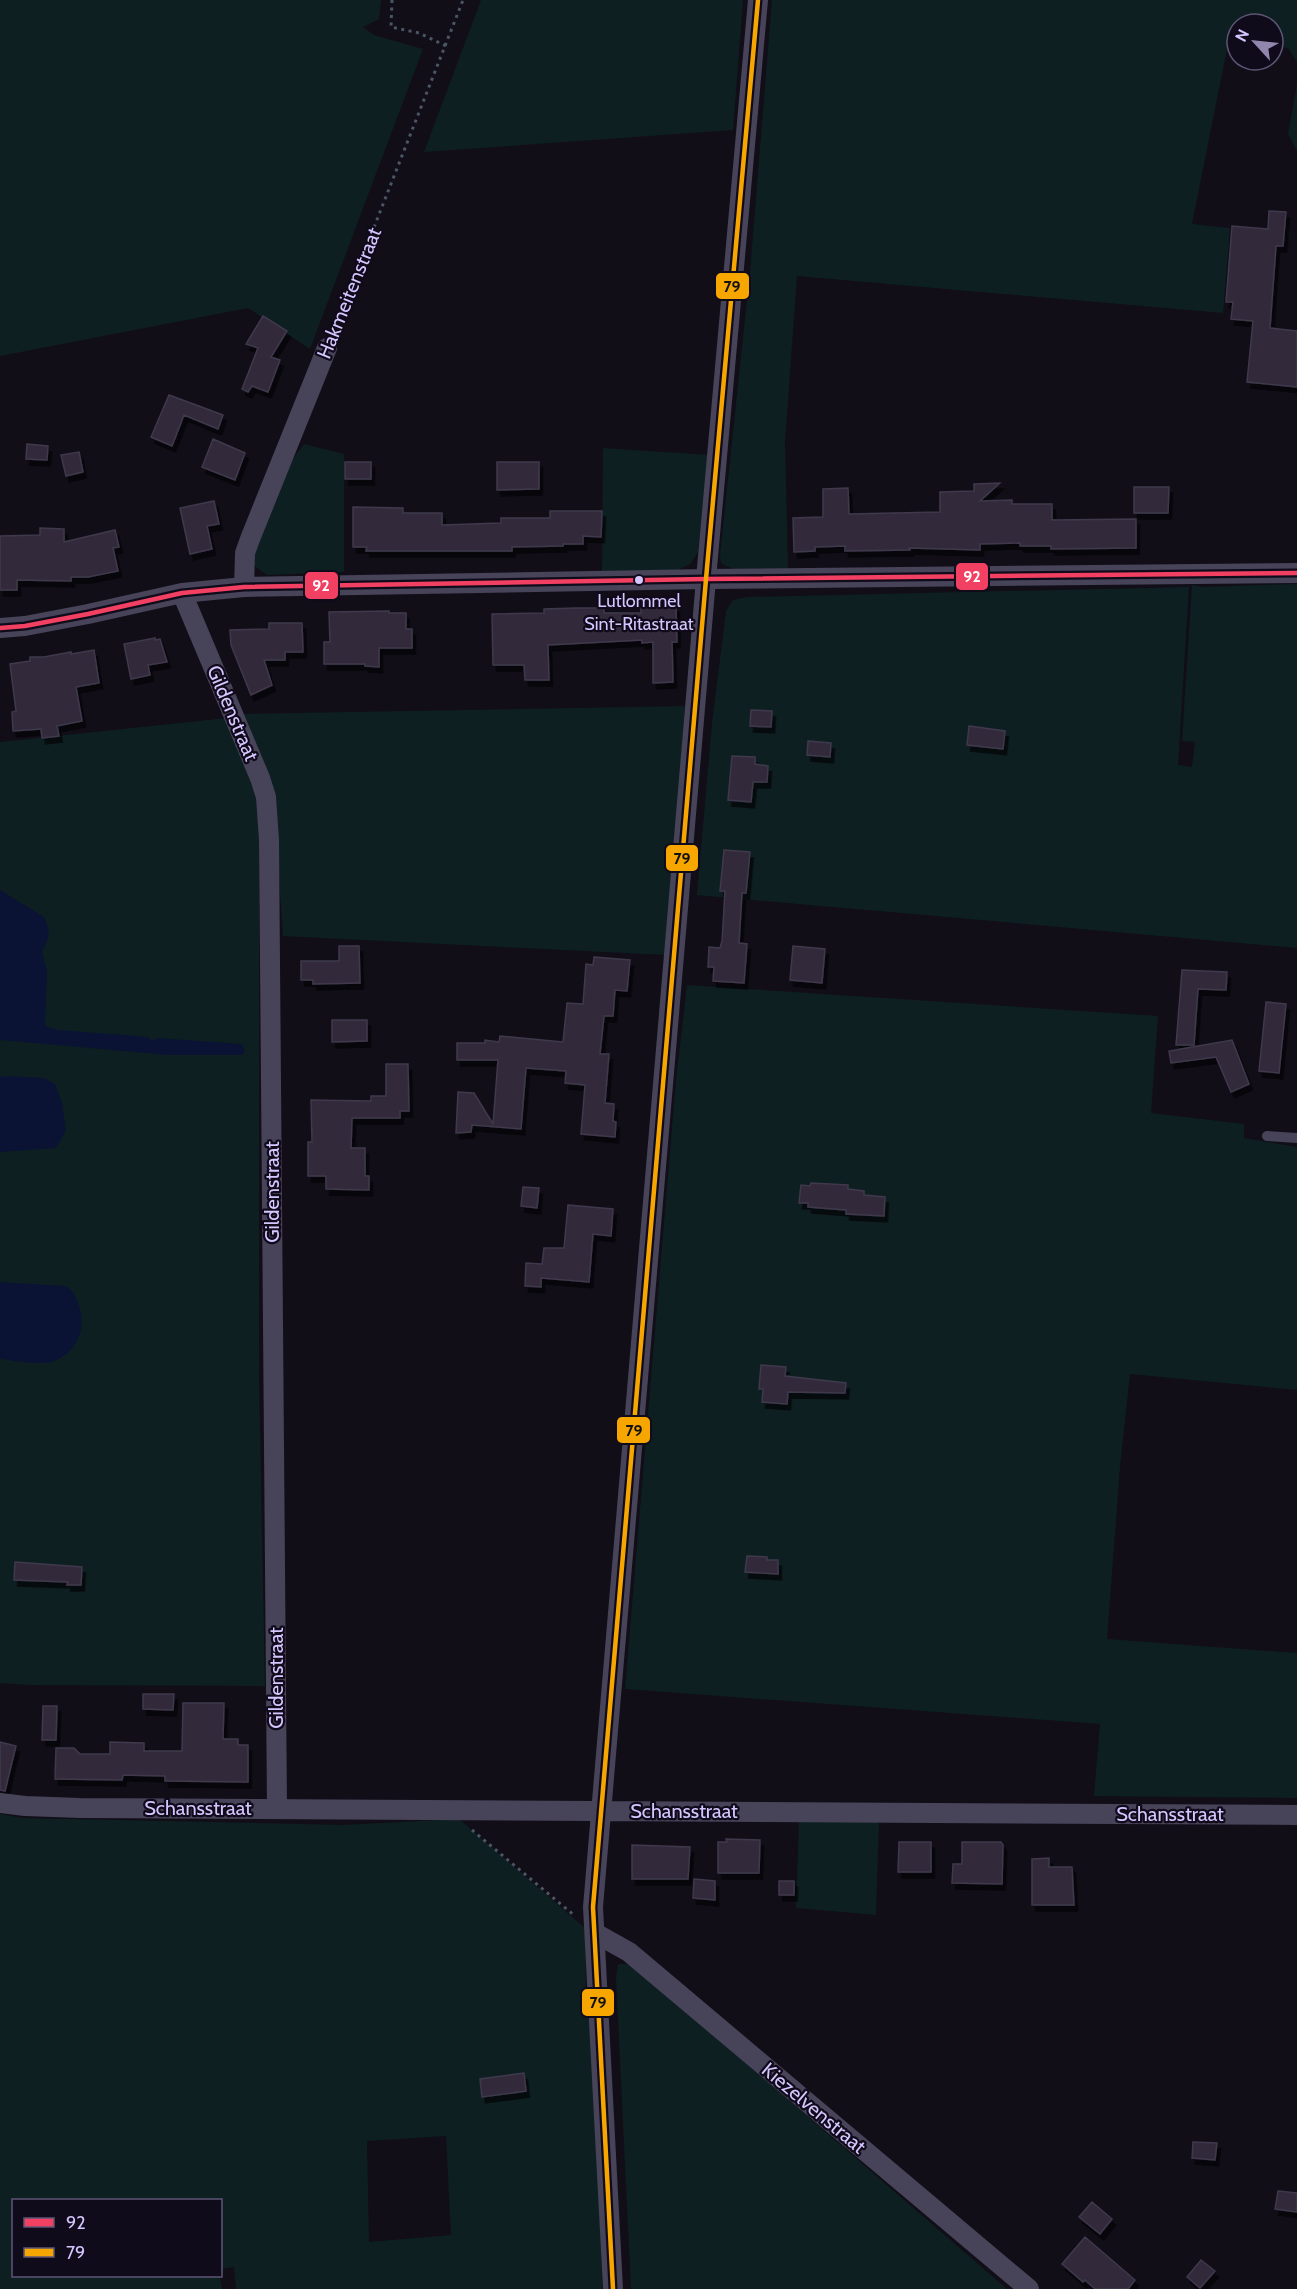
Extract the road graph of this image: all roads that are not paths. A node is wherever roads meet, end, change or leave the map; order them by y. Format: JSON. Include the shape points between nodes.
{"nodes":[{"id":1,"x":758,"y":0,"type":"edge"},
{"id":2,"x":327,"y":348,"type":"road end"},
{"id":3,"x":1297,"y":573,"type":"edge"},
{"id":4,"x":706,"y":579,"type":"junction"},
{"id":5,"x":243,"y":587,"type":"junction"},
{"id":6,"x":182,"y":593,"type":"junction"},
{"id":7,"x":0,"y":628,"type":"edge"},
{"id":8,"x":1267,"y":1136,"type":"dead end"},
{"id":9,"x":1297,"y":1138,"type":"edge"},
{"id":10,"x":0,"y":1803,"type":"edge"},
{"id":11,"x":277,"y":1809,"type":"junction"},
{"id":12,"x":602,"y":1810,"type":"junction"},
{"id":13,"x":1297,"y":1815,"type":"edge"},
{"id":14,"x":595,"y":1933,"type":"junction"},
{"id":15,"x":613,"y":2289,"type":"edge"},
{"id":16,"x":1029,"y":2289,"type":"edge"}],
"edges":[{"from":1,"to":4,"type":"street"},
{"from":2,"to":5,"type":"street","name":"Hakmeitenstraat","via":[[245,553]]},
{"from":3,"to":4,"type":"street"},
{"from":4,"to":5,"type":"street"},
{"from":4,"to":12,"type":"street"},
{"from":5,"to":6,"type":"street"},
{"from":6,"to":7,"type":"street"},
{"from":6,"to":11,"type":"street","name":"Gildenstraat","via":[[266,797]]},
{"from":8,"to":9,"type":"lane"},
{"from":10,"to":11,"type":"street","name":"Schansstraat","via":[[80,1808]]},
{"from":11,"to":12,"type":"street","name":"Schansstraat"},
{"from":12,"to":13,"type":"street","name":"Schansstraat"},
{"from":12,"to":14,"type":"street","via":[[593,1907]]},
{"from":14,"to":15,"type":"street"},
{"from":14,"to":16,"type":"street","name":"Kiezelvenstraat","via":[[629,1952]]}]}
